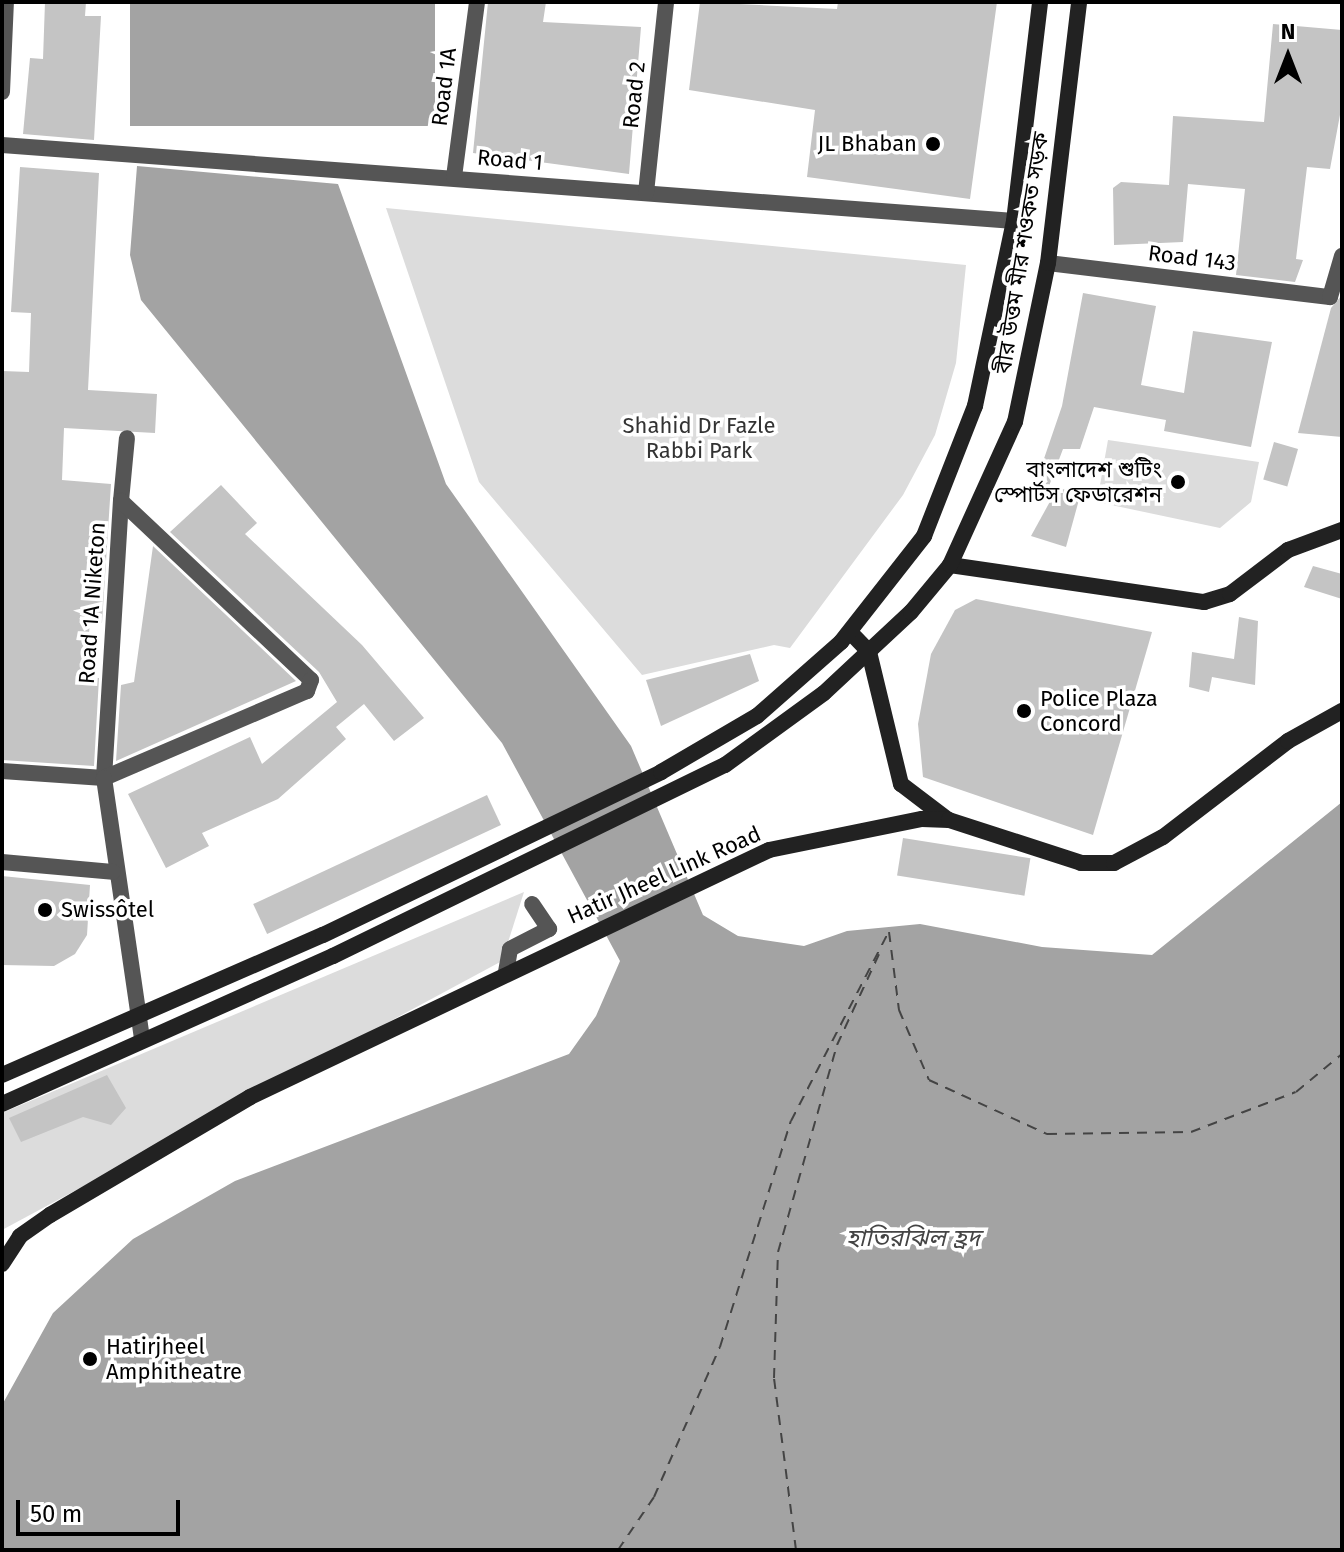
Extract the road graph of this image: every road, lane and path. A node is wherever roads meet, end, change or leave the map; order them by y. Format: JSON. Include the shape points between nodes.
{"nodes":[{"id":1,"x":6,"y":2,"type":"edge"},
{"id":2,"x":477,"y":2,"type":"edge"},
{"id":3,"x":666,"y":2,"type":"edge"},
{"id":4,"x":1040,"y":2,"type":"edge"},
{"id":5,"x":1079,"y":2,"type":"edge"},
{"id":6,"x":2,"y":92,"type":"edge"},
{"id":7,"x":2,"y":145,"type":"edge"},
{"id":8,"x":454,"y":177,"type":"junction"},
{"id":9,"x":646,"y":193,"type":"junction"},
{"id":10,"x":1014,"y":221,"type":"junction"},
{"id":11,"x":1342,"y":256,"type":"edge"},
{"id":12,"x":1048,"y":263,"type":"junction"},
{"id":13,"x":127,"y":438,"type":"dead end"},
{"id":14,"x":121,"y":501,"type":"junction"},
{"id":15,"x":1342,"y":530,"type":"edge"},
{"id":16,"x":950,"y":565,"type":"junction"},
{"id":17,"x":850,"y":632,"type":"junction"},
{"id":18,"x":869,"y":652,"type":"junction"},
{"id":19,"x":1342,"y":711,"type":"edge"},
{"id":20,"x":2,"y":771,"type":"edge"},
{"id":21,"x":104,"y":778,"type":"junction"},
{"id":22,"x":949,"y":820,"type":"junction"},
{"id":23,"x":2,"y":862,"type":"edge"},
{"id":24,"x":113,"y":872,"type":"junction"},
{"id":25,"x":532,"y":904,"type":"dead end"},
{"id":26,"x":506,"y":972,"type":"junction"},
{"id":27,"x":134,"y":1015,"type":"junction"},
{"id":28,"x":142,"y":1037,"type":"junction"},
{"id":29,"x":2,"y":1075,"type":"edge"},
{"id":30,"x":2,"y":1104,"type":"edge"},
{"id":31,"x":20,"y":1236,"type":"junction"},
{"id":32,"x":2,"y":1252,"type":"edge"},
{"id":33,"x":2,"y":1264,"type":"edge"}],
"edges":[{"from":1,"to":6,"type":"street"},
{"from":2,"to":8,"type":"street","name":"Road 1A"},
{"from":3,"to":9,"type":"street","name":"Road 2"},
{"from":4,"to":10,"type":"main road","name":"বীর উত্তম মীর শওকত সড়ক"},
{"from":5,"to":12,"type":"main road","name":"বীর উত্তম মীর শওকত সড়ক"},
{"from":7,"to":8,"type":"street","name":"Road 1"},
{"from":8,"to":9,"type":"street","name":"Road 1"},
{"from":9,"to":10,"type":"street","name":"Road 1"},
{"from":10,"to":17,"type":"main road","name":"বীর উত্তম মীর শওকত সড়ক","via":[[975,406],[949,488],[924,536]]},
{"from":11,"to":12,"type":"street","name":"Road 143","via":[[1330,297]]},
{"from":12,"to":16,"type":"main road","name":"বীর উত্তম মীর শওকত সড়ক","via":[[1015,422]]},
{"from":13,"to":14,"type":"street"},
{"from":14,"to":21,"type":"street","name":"Road 1A Niketon"},
{"from":14,"to":21,"type":"street","name":"Road 1A Niketon","via":[[311,680],[307,691]]},
{"from":15,"to":16,"type":"main road","via":[[1288,550],[1230,594],[1204,602]]},
{"from":16,"to":18,"type":"main road","name":"বীর উত্তম মীর শওকত সড়ক"},
{"from":17,"to":18,"type":"main road"},
{"from":17,"to":27,"type":"main road","name":"বীর উত্তম মীর শওকত সড়ক","via":[[757,716],[661,772]]},
{"from":18,"to":22,"type":"main road","via":[[901,784]]},
{"from":18,"to":28,"type":"main road","name":"বীর উত্তম মীর শওকত সড়ক","via":[[768,738],[671,794]]},
{"from":19,"to":22,"type":"main road","name":"Hatir Jheel Link Road","via":[[1114,863],[1081,863]]},
{"from":20,"to":21,"type":"street"},
{"from":21,"to":24,"type":"street","name":"Road 1A Niketon"},
{"from":22,"to":26,"type":"main road","name":"Hatir Jheel Link Road","via":[[903,820],[820,836],[721,871]]},
{"from":23,"to":24,"type":"street"},
{"from":24,"to":27,"type":"street","name":"Road 1A Niketon"},
{"from":25,"to":26,"type":"street","via":[[549,929],[510,949]]},
{"from":26,"to":31,"type":"main road","name":"Hatir Jheel Link Road","via":[[250,1097]]},
{"from":27,"to":28,"type":"street","name":"Road 1A Niketon"},
{"from":27,"to":29,"type":"main road","name":"বীর উত্তম মীর শওকত সড়ক"},
{"from":28,"to":30,"type":"main road","name":"বীর উত্তম মীর শওকত সড়ক"},
{"from":31,"to":32,"type":"main road","name":"Hatir Jheel Link Road"},
{"from":31,"to":33,"type":"main road","name":"Hatir Jheel Link Road"}]}
